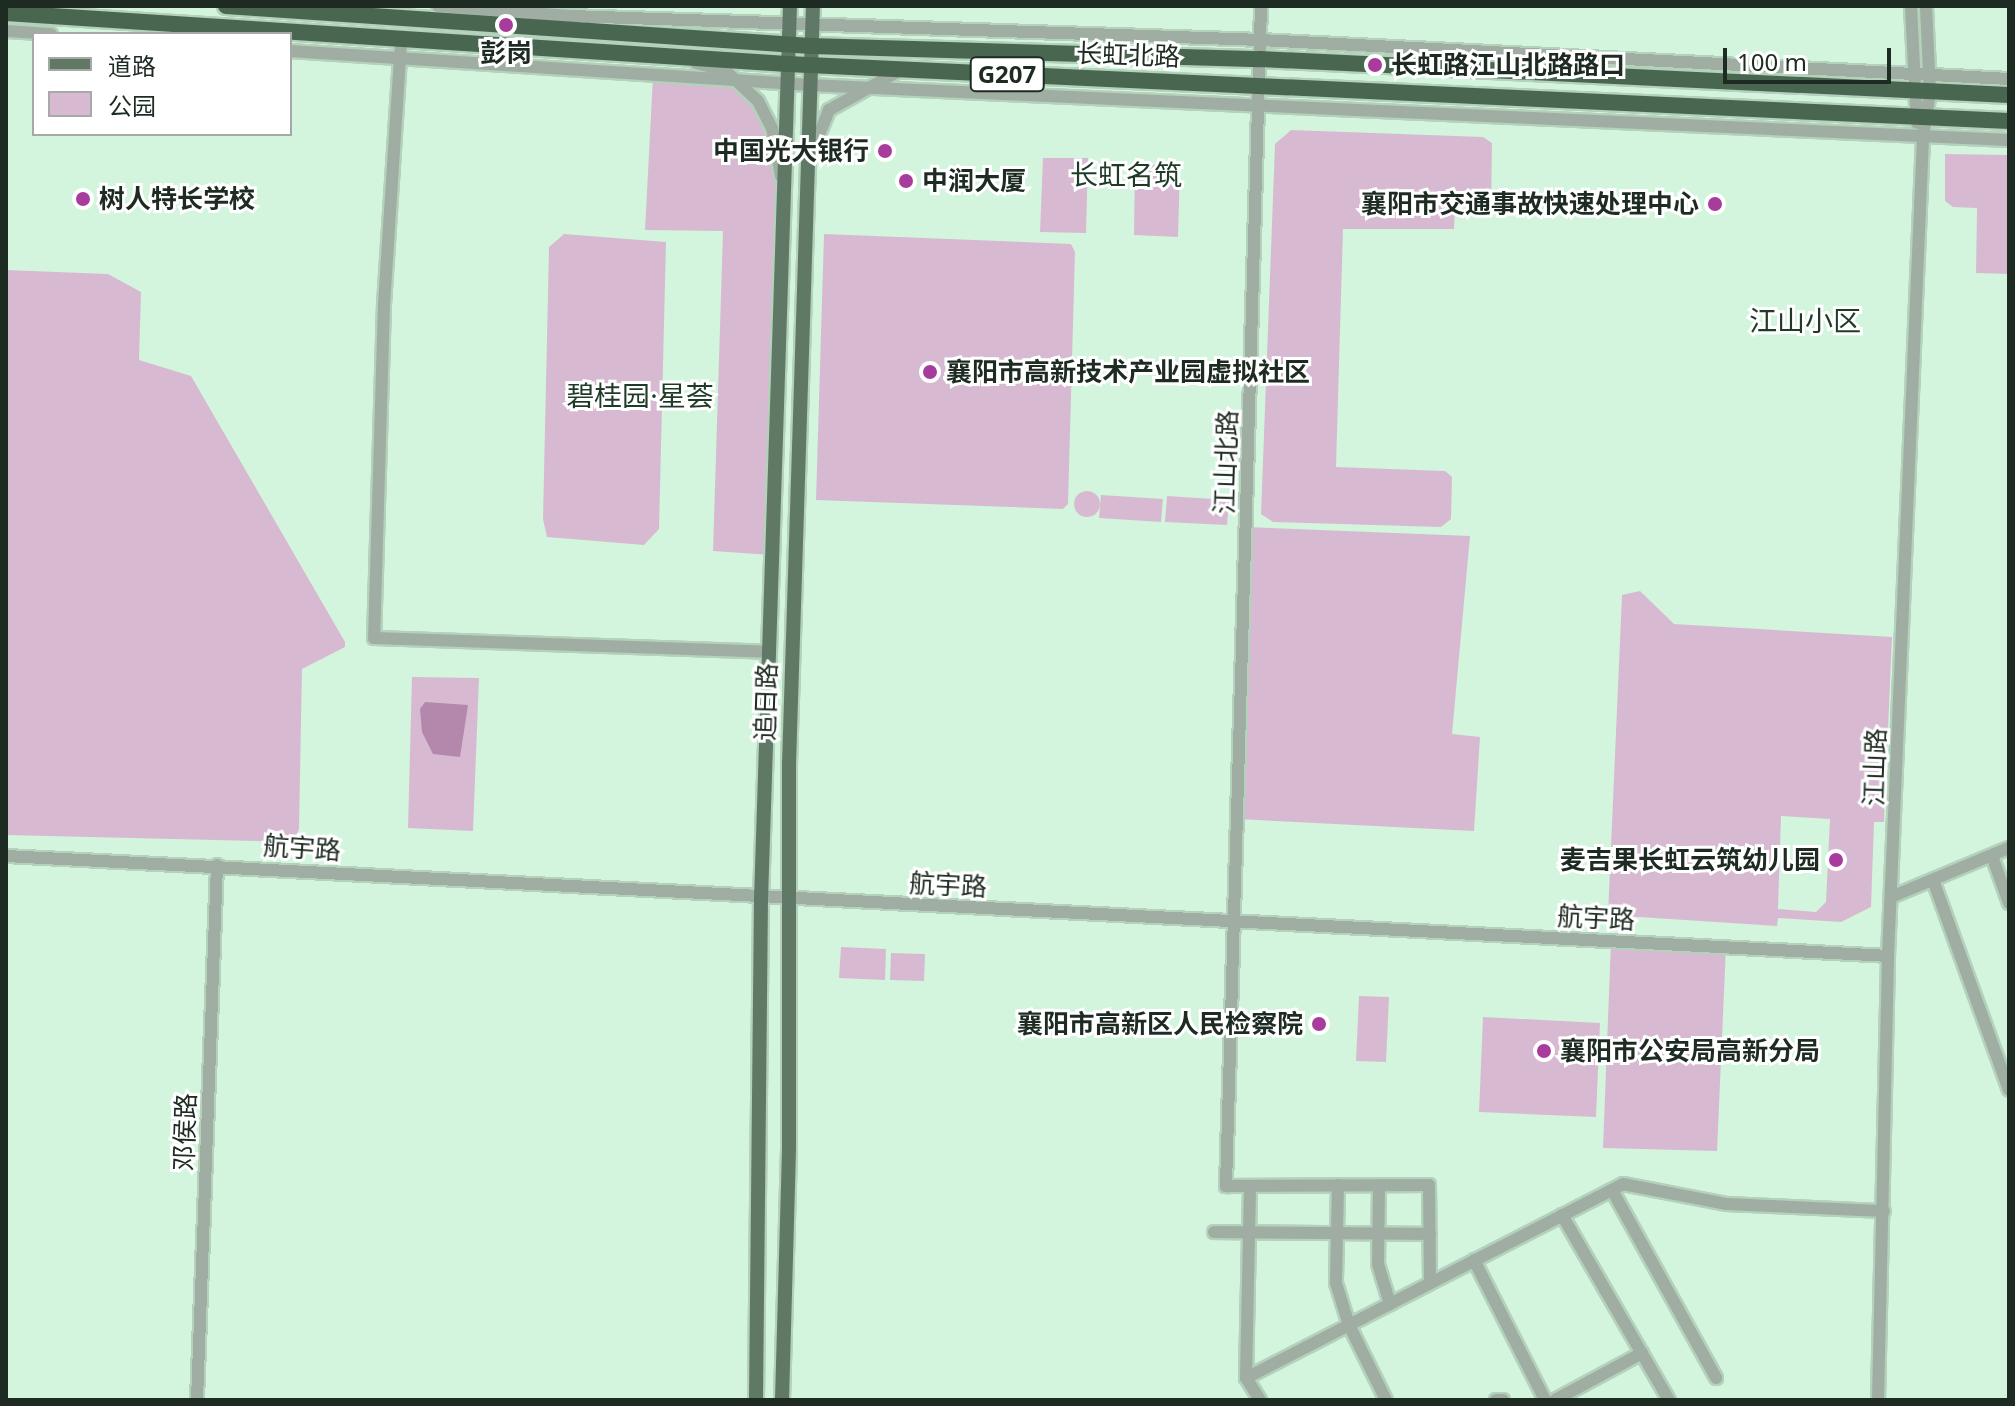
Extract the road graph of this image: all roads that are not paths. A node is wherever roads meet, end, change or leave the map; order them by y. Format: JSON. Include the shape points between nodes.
{"nodes":[{"id":1,"x":226,"y":6,"type":"edge"},
{"id":2,"x":438,"y":6,"type":"edge"},
{"id":3,"x":790,"y":6,"type":"edge"},
{"id":4,"x":813,"y":6,"type":"edge"},
{"id":5,"x":1261,"y":6,"type":"edge"},
{"id":6,"x":1911,"y":6,"type":"edge"},
{"id":7,"x":1926,"y":6,"type":"edge"},
{"id":8,"x":356,"y":11,"type":"edge"},
{"id":9,"x":571,"y":11,"type":"edge"},
{"id":10,"x":6,"y":13,"type":"edge"},
{"id":11,"x":789,"y":23,"type":"junction"},
{"id":12,"x":812,"y":24,"type":"junction"},
{"id":13,"x":6,"y":31,"type":"edge"},
{"id":14,"x":265,"y":32,"type":"edge"},
{"id":15,"x":32,"y":33,"type":"edge"},
{"id":16,"x":292,"y":34,"type":"edge"},
{"id":17,"x":1260,"y":40,"type":"junction"},
{"id":18,"x":401,"y":42,"type":"junction"},
{"id":19,"x":789,"y":44,"type":"junction"},
{"id":20,"x":811,"y":46,"type":"junction"},
{"id":21,"x":292,"y":51,"type":"edge"},
{"id":22,"x":678,"y":58,"type":"junction"},
{"id":23,"x":1260,"y":59,"type":"junction"},
{"id":24,"x":401,"y":60,"type":"junction"},
{"id":25,"x":787,"y":64,"type":"junction"},
{"id":26,"x":811,"y":65,"type":"junction"},
{"id":27,"x":902,"y":69,"type":"junction"},
{"id":28,"x":2009,"y":79,"type":"edge"},
{"id":29,"x":740,"y":81,"type":"junction"},
{"id":30,"x":786,"y":83,"type":"junction"},
{"id":31,"x":1922,"y":83,"type":"junction"},
{"id":32,"x":1260,"y":84,"type":"junction"},
{"id":33,"x":809,"y":85,"type":"junction"},
{"id":34,"x":865,"y":87,"type":"junction"},
{"id":35,"x":2009,"y":95,"type":"edge"},
{"id":36,"x":1259,"y":102,"type":"junction"},
{"id":37,"x":1920,"y":115,"type":"junction"},
{"id":38,"x":2009,"y":121,"type":"edge"},
{"id":39,"x":1923,"y":137,"type":"junction"},
{"id":40,"x":2009,"y":140,"type":"edge"},
{"id":41,"x":806,"y":184,"type":"junction"},
{"id":42,"x":783,"y":189,"type":"junction"},
{"id":43,"x":769,"y":652,"type":"junction"},
{"id":44,"x":2009,"y":848,"type":"edge"},
{"id":45,"x":6,"y":856,"type":"edge"},
{"id":46,"x":1992,"y":856,"type":"junction"},
{"id":47,"x":217,"y":865,"type":"junction"},
{"id":48,"x":1933,"y":880,"type":"junction"},
{"id":49,"x":1891,"y":897,"type":"junction"},
{"id":50,"x":761,"y":899,"type":"junction"},
{"id":51,"x":787,"y":900,"type":"junction"},
{"id":52,"x":2009,"y":903,"type":"edge"},
{"id":53,"x":1234,"y":920,"type":"junction"},
{"id":54,"x":1888,"y":956,"type":"junction"},
{"id":55,"x":2009,"y":1090,"type":"edge"},
{"id":56,"x":1338,"y":1185,"type":"junction"},
{"id":57,"x":1379,"y":1185,"type":"junction"},
{"id":58,"x":1250,"y":1186,"type":"junction"},
{"id":59,"x":1612,"y":1190,"type":"junction"},
{"id":60,"x":1884,"y":1211,"type":"junction"},
{"id":61,"x":1562,"y":1215,"type":"junction"},
{"id":62,"x":1214,"y":1232,"type":"dead end"},
{"id":63,"x":1248,"y":1232,"type":"junction"},
{"id":64,"x":1378,"y":1232,"type":"junction"},
{"id":65,"x":1337,"y":1233,"type":"junction"},
{"id":66,"x":1430,"y":1234,"type":"junction"},
{"id":67,"x":1474,"y":1260,"type":"junction"},
{"id":68,"x":1430,"y":1283,"type":"junction"},
{"id":69,"x":1390,"y":1304,"type":"junction"},
{"id":70,"x":1349,"y":1325,"type":"junction"},
{"id":71,"x":1642,"y":1353,"type":"junction"},
{"id":72,"x":1246,"y":1378,"type":"junction"},
{"id":73,"x":1716,"y":1378,"type":"dead end"},
{"id":74,"x":197,"y":1400,"type":"edge"},
{"id":75,"x":756,"y":1400,"type":"edge"},
{"id":76,"x":782,"y":1400,"type":"edge"},
{"id":77,"x":1260,"y":1400,"type":"edge"},
{"id":78,"x":1386,"y":1400,"type":"edge"},
{"id":79,"x":1496,"y":1400,"type":"edge"},
{"id":80,"x":1503,"y":1400,"type":"edge"},
{"id":81,"x":1545,"y":1400,"type":"edge"},
{"id":82,"x":1555,"y":1400,"type":"edge"},
{"id":83,"x":1669,"y":1400,"type":"edge"},
{"id":84,"x":1878,"y":1400,"type":"edge"}],
"edges":[{"from":1,"to":8,"type":"highway","name":"长虹北路","number":"G207"},
{"from":2,"to":9,"type":"street"},
{"from":3,"to":11,"type":"main road","name":"追日路"},
{"from":4,"to":12,"type":"main road","name":"追日路"},
{"from":5,"to":17,"type":"street","name":"江山北路"},
{"from":6,"to":31,"type":"street"},
{"from":7,"to":31,"type":"street"},
{"from":8,"to":19,"type":"highway","name":"长虹北路","number":"G207"},
{"from":9,"to":11,"type":"street"},
{"from":10,"to":14,"type":"highway","name":"长虹北路","number":"G207"},
{"from":11,"to":12,"type":"street"},
{"from":11,"to":19,"type":"main road","name":"追日路"},
{"from":12,"to":17,"type":"street"},
{"from":12,"to":20,"type":"main road","name":"追日路"},
{"from":13,"to":15,"type":"street"},
{"from":16,"to":18,"type":"highway","name":"长虹北路","number":"G207"},
{"from":17,"to":23,"type":"street","name":"江山北路"},
{"from":17,"to":31,"type":"street"},
{"from":18,"to":22,"type":"highway","name":"长虹北路","number":"G207"},
{"from":18,"to":24,"type":"street"},
{"from":19,"to":20,"type":"highway","name":"长虹北路","number":"G207"},
{"from":19,"to":25,"type":"main road","name":"追日路"},
{"from":20,"to":23,"type":"highway","name":"长虹北路","number":"G207"},
{"from":20,"to":26,"type":"main road","name":"追日路"},
{"from":21,"to":24,"type":"street"},
{"from":22,"to":25,"type":"highway","name":"长虹北路","number":"G207"},
{"from":22,"to":29,"type":"street","via":[[726,71]]},
{"from":23,"to":31,"type":"highway","name":"长虹北路","number":"G207"},
{"from":23,"to":32,"type":"street","name":"江山北路"},
{"from":24,"to":29,"type":"street"},
{"from":24,"to":43,"type":"street","via":[[384,304],[374,638]]},
{"from":25,"to":26,"type":"highway","name":"长虹北路","number":"G207"},
{"from":25,"to":30,"type":"main road","name":"追日路"},
{"from":26,"to":27,"type":"highway","name":"长虹北路","number":"G207"},
{"from":26,"to":33,"type":"main road","name":"追日路"},
{"from":27,"to":32,"type":"highway","name":"长虹北路","number":"G207"},
{"from":27,"to":34,"type":"street"},
{"from":28,"to":31,"type":"street"},
{"from":29,"to":30,"type":"street"},
{"from":29,"to":42,"type":"street","via":[[772,128]]},
{"from":30,"to":33,"type":"street"},
{"from":30,"to":42,"type":"main road","name":"追日路"},
{"from":31,"to":35,"type":"highway","name":"长虹北路","number":"G207"},
{"from":31,"to":37,"type":"street"},
{"from":32,"to":36,"type":"street","name":"江山北路"},
{"from":32,"to":37,"type":"highway","name":"长虹北路","number":"G207"},
{"from":33,"to":34,"type":"street"},
{"from":33,"to":41,"type":"main road","name":"追日路"},
{"from":34,"to":36,"type":"street"},
{"from":34,"to":41,"type":"street","via":[[829,110],[816,134]]},
{"from":36,"to":39,"type":"street","via":[[1691,129]]},
{"from":36,"to":53,"type":"street","name":"江山北路"},
{"from":37,"to":38,"type":"highway","name":"长虹北路","number":"G207"},
{"from":37,"to":39,"type":"street"},
{"from":39,"to":40,"type":"street"},
{"from":39,"to":49,"type":"street","name":"江山路"},
{"from":41,"to":51,"type":"main road","name":"追日路"},
{"from":42,"to":43,"type":"main road","name":"追日路"},
{"from":43,"to":50,"type":"main road","name":"追日路"},
{"from":44,"to":46,"type":"street"},
{"from":45,"to":47,"type":"street","name":"航宇路"},
{"from":46,"to":48,"type":"street"},
{"from":46,"to":52,"type":"street"},
{"from":47,"to":50,"type":"street","name":"航宇路"},
{"from":47,"to":74,"type":"street","name":"邓侯路"},
{"from":48,"to":49,"type":"street"},
{"from":48,"to":55,"type":"street"},
{"from":49,"to":54,"type":"street","name":"江山路"},
{"from":50,"to":51,"type":"street","name":"航宇路"},
{"from":50,"to":75,"type":"main road","name":"追日路"},
{"from":51,"to":53,"type":"street","name":"航宇路"},
{"from":51,"to":76,"type":"main road","name":"追日路","via":[[789,1147]]},
{"from":53,"to":54,"type":"street","name":"航宇路"},
{"from":53,"to":58,"type":"street","name":"江山北路","via":[[1226,1186]]},
{"from":54,"to":60,"type":"street","name":"江山路"},
{"from":56,"to":57,"type":"street"},
{"from":56,"to":58,"type":"street"},
{"from":56,"to":65,"type":"street"},
{"from":57,"to":64,"type":"street"},
{"from":57,"to":66,"type":"street","via":[[1429,1185]]},
{"from":58,"to":63,"type":"street"},
{"from":59,"to":60,"type":"street","via":[[1623,1184],[1727,1204]]},
{"from":59,"to":61,"type":"street"},
{"from":59,"to":73,"type":"street"},
{"from":60,"to":84,"type":"street","name":"江山路"},
{"from":61,"to":67,"type":"street"},
{"from":61,"to":71,"type":"street"},
{"from":62,"to":63,"type":"street"},
{"from":63,"to":65,"type":"street"},
{"from":63,"to":72,"type":"street"},
{"from":64,"to":65,"type":"street"},
{"from":64,"to":66,"type":"street"},
{"from":64,"to":69,"type":"street","via":[[1378,1264]]},
{"from":65,"to":70,"type":"street","via":[[1336,1283]]},
{"from":66,"to":68,"type":"street"},
{"from":67,"to":68,"type":"street"},
{"from":67,"to":81,"type":"street"},
{"from":68,"to":69,"type":"street"},
{"from":69,"to":70,"type":"street"},
{"from":70,"to":72,"type":"street"},
{"from":70,"to":78,"type":"street"},
{"from":71,"to":82,"type":"street"},
{"from":71,"to":83,"type":"street"},
{"from":72,"to":77,"type":"street"},
{"from":79,"to":80,"type":"street"}]}
